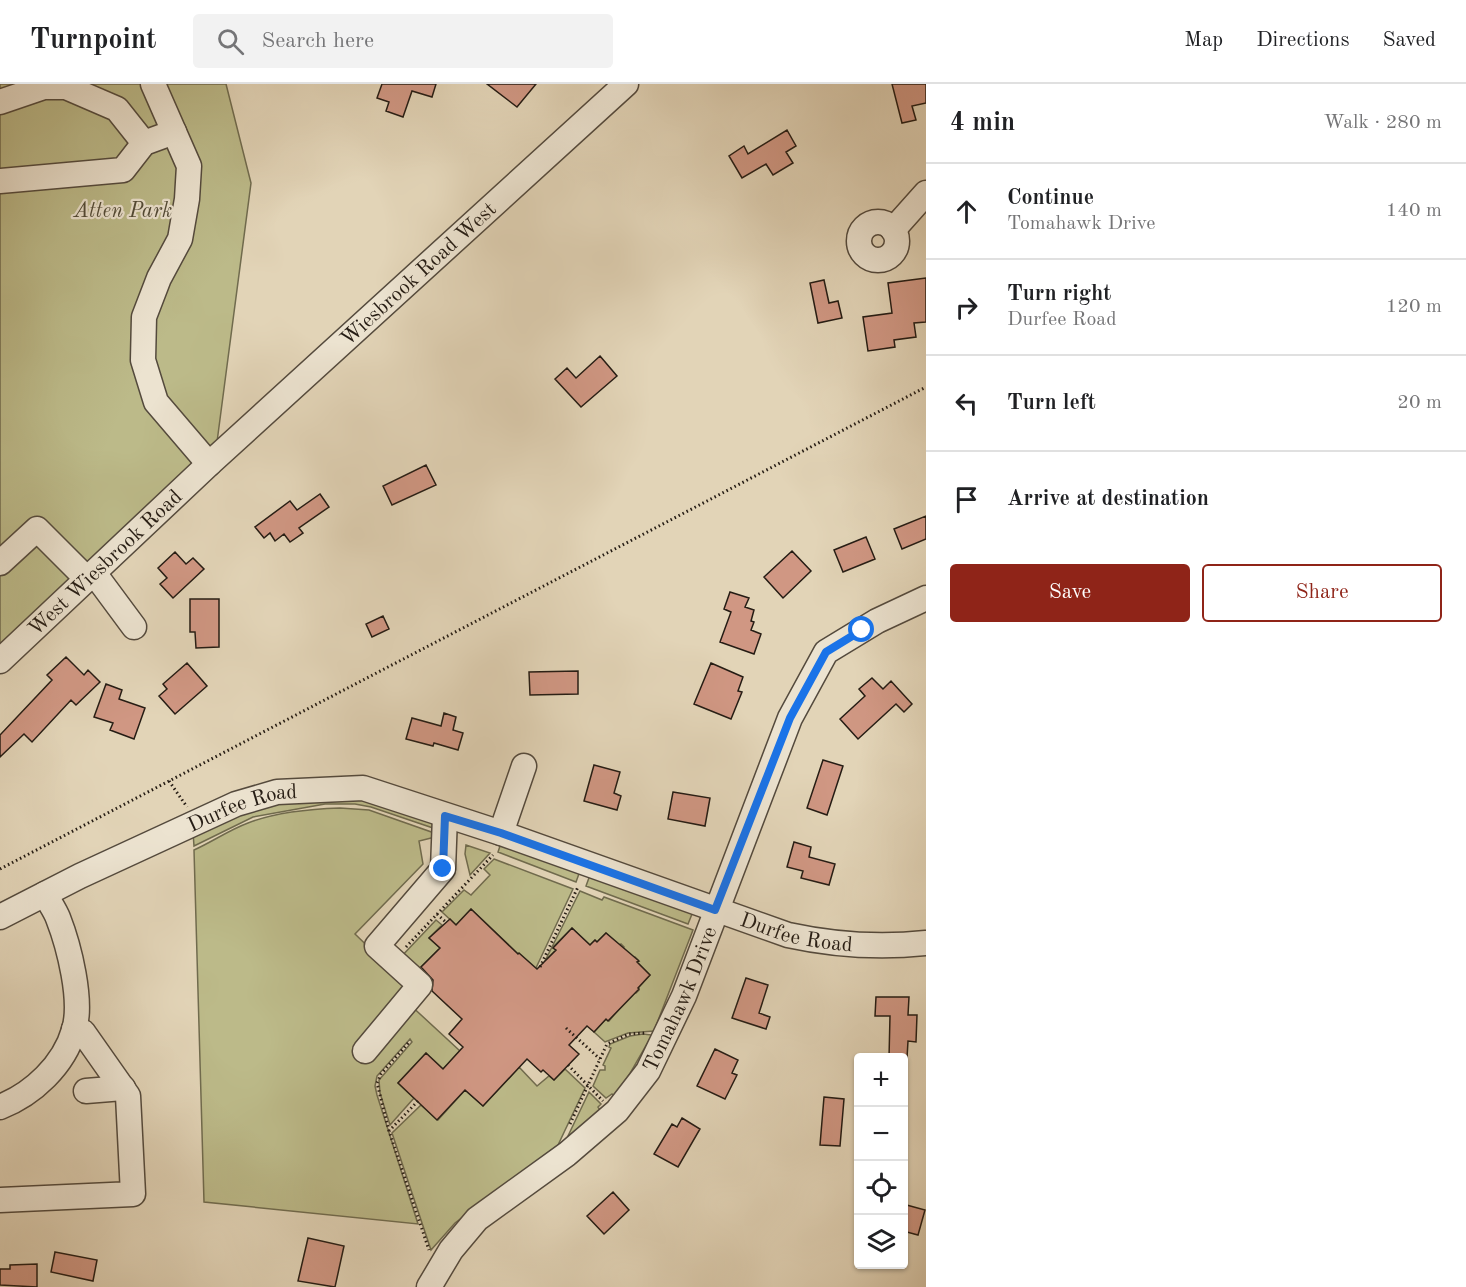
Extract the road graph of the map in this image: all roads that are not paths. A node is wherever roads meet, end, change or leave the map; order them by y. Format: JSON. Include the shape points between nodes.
{"nodes":[{"id":1,"x":153,"y":84,"type":"edge"},
{"id":2,"x":626,"y":84,"type":"edge"},
{"id":3,"x":0,"y":102,"type":"edge"},
{"id":4,"x":174,"y":132,"type":"junction"},
{"id":5,"x":144,"y":143,"type":"junction"},
{"id":6,"x":0,"y":181,"type":"edge"},
{"id":7,"x":926,"y":193,"type":"edge"},
{"id":8,"x":893,"y":230,"type":"dead end"},
{"id":9,"x":209,"y":464,"type":"junction"},
{"id":10,"x":0,"y":563,"type":"edge"},
{"id":11,"x":90,"y":576,"type":"junction"},
{"id":12,"x":926,"y":598,"type":"edge"},
{"id":13,"x":134,"y":627,"type":"dead end"},
{"id":14,"x":0,"y":661,"type":"edge"},
{"id":15,"x":524,"y":766,"type":"dead end"},
{"id":16,"x":445,"y":816,"type":"junction"},
{"id":17,"x":497,"y":844,"type":"junction"},
{"id":18,"x":45,"y":894,"type":"junction"},
{"id":19,"x":715,"y":910,"type":"junction"},
{"id":20,"x":0,"y":917,"type":"edge"},
{"id":21,"x":926,"y":943,"type":"edge"},
{"id":22,"x":75,"y":1029,"type":"junction"},
{"id":23,"x":365,"y":1052,"type":"dead end"},
{"id":24,"x":123,"y":1088,"type":"junction"},
{"id":25,"x":86,"y":1091,"type":"dead end"},
{"id":26,"x":0,"y":1107,"type":"edge"},
{"id":27,"x":0,"y":1200,"type":"edge"},
{"id":28,"x":429,"y":1287,"type":"edge"}],
"edges":[{"from":1,"to":4,"type":"street"},
{"from":2,"to":9,"type":"street","name":"Wiesbrook Road West"},
{"from":3,"to":5,"type":"street","via":[[44,87],[66,87],[117,109]]},
{"from":4,"to":5,"type":"street"},
{"from":4,"to":9,"type":"street","via":[[189,166],[187,199],[180,238],[144,317],[142,360],[156,402]]},
{"from":5,"to":6,"type":"street","via":[[123,170]]},
{"from":7,"to":8,"type":"street"},
{"from":9,"to":11,"type":"street","name":"West Wiesbrook Road"},
{"from":10,"to":11,"type":"street","via":[[36,529]]},
{"from":11,"to":13,"type":"street"},
{"from":11,"to":14,"type":"street","name":"West Wiesbrook Road"},
{"from":12,"to":19,"type":"street","name":"Tomahawk Drive","via":[[877,621],[826,652],[790,718]]},
{"from":15,"to":17,"type":"street"},
{"from":16,"to":17,"type":"street","name":"Durfee Road"},
{"from":16,"to":18,"type":"street","name":"Durfee Road","via":[[363,788],[277,792],[197,821]]},
{"from":16,"to":23,"type":"street","via":[[443,869],[376,946],[420,985]]},
{"from":17,"to":19,"type":"street","name":"Durfee Road"},
{"from":18,"to":20,"type":"street","name":"Durfee Road"},
{"from":18,"to":22,"type":"street","via":[[58,918],[71,965],[77,996]]},
{"from":19,"to":21,"type":"street","name":"Durfee Road","via":[[815,941],[864,946]]},
{"from":19,"to":28,"type":"street","name":"Tomahawk Drive","via":[[684,996],[648,1071],[617,1111],[567,1154],[477,1219],[441,1252]]},
{"from":22,"to":24,"type":"street","via":[[83,1032]]},
{"from":22,"to":26,"type":"street","via":[[49,1073],[23,1095]]},
{"from":24,"to":25,"type":"street"},
{"from":24,"to":27,"type":"street","via":[[128,1096],[133,1194]]}]}
